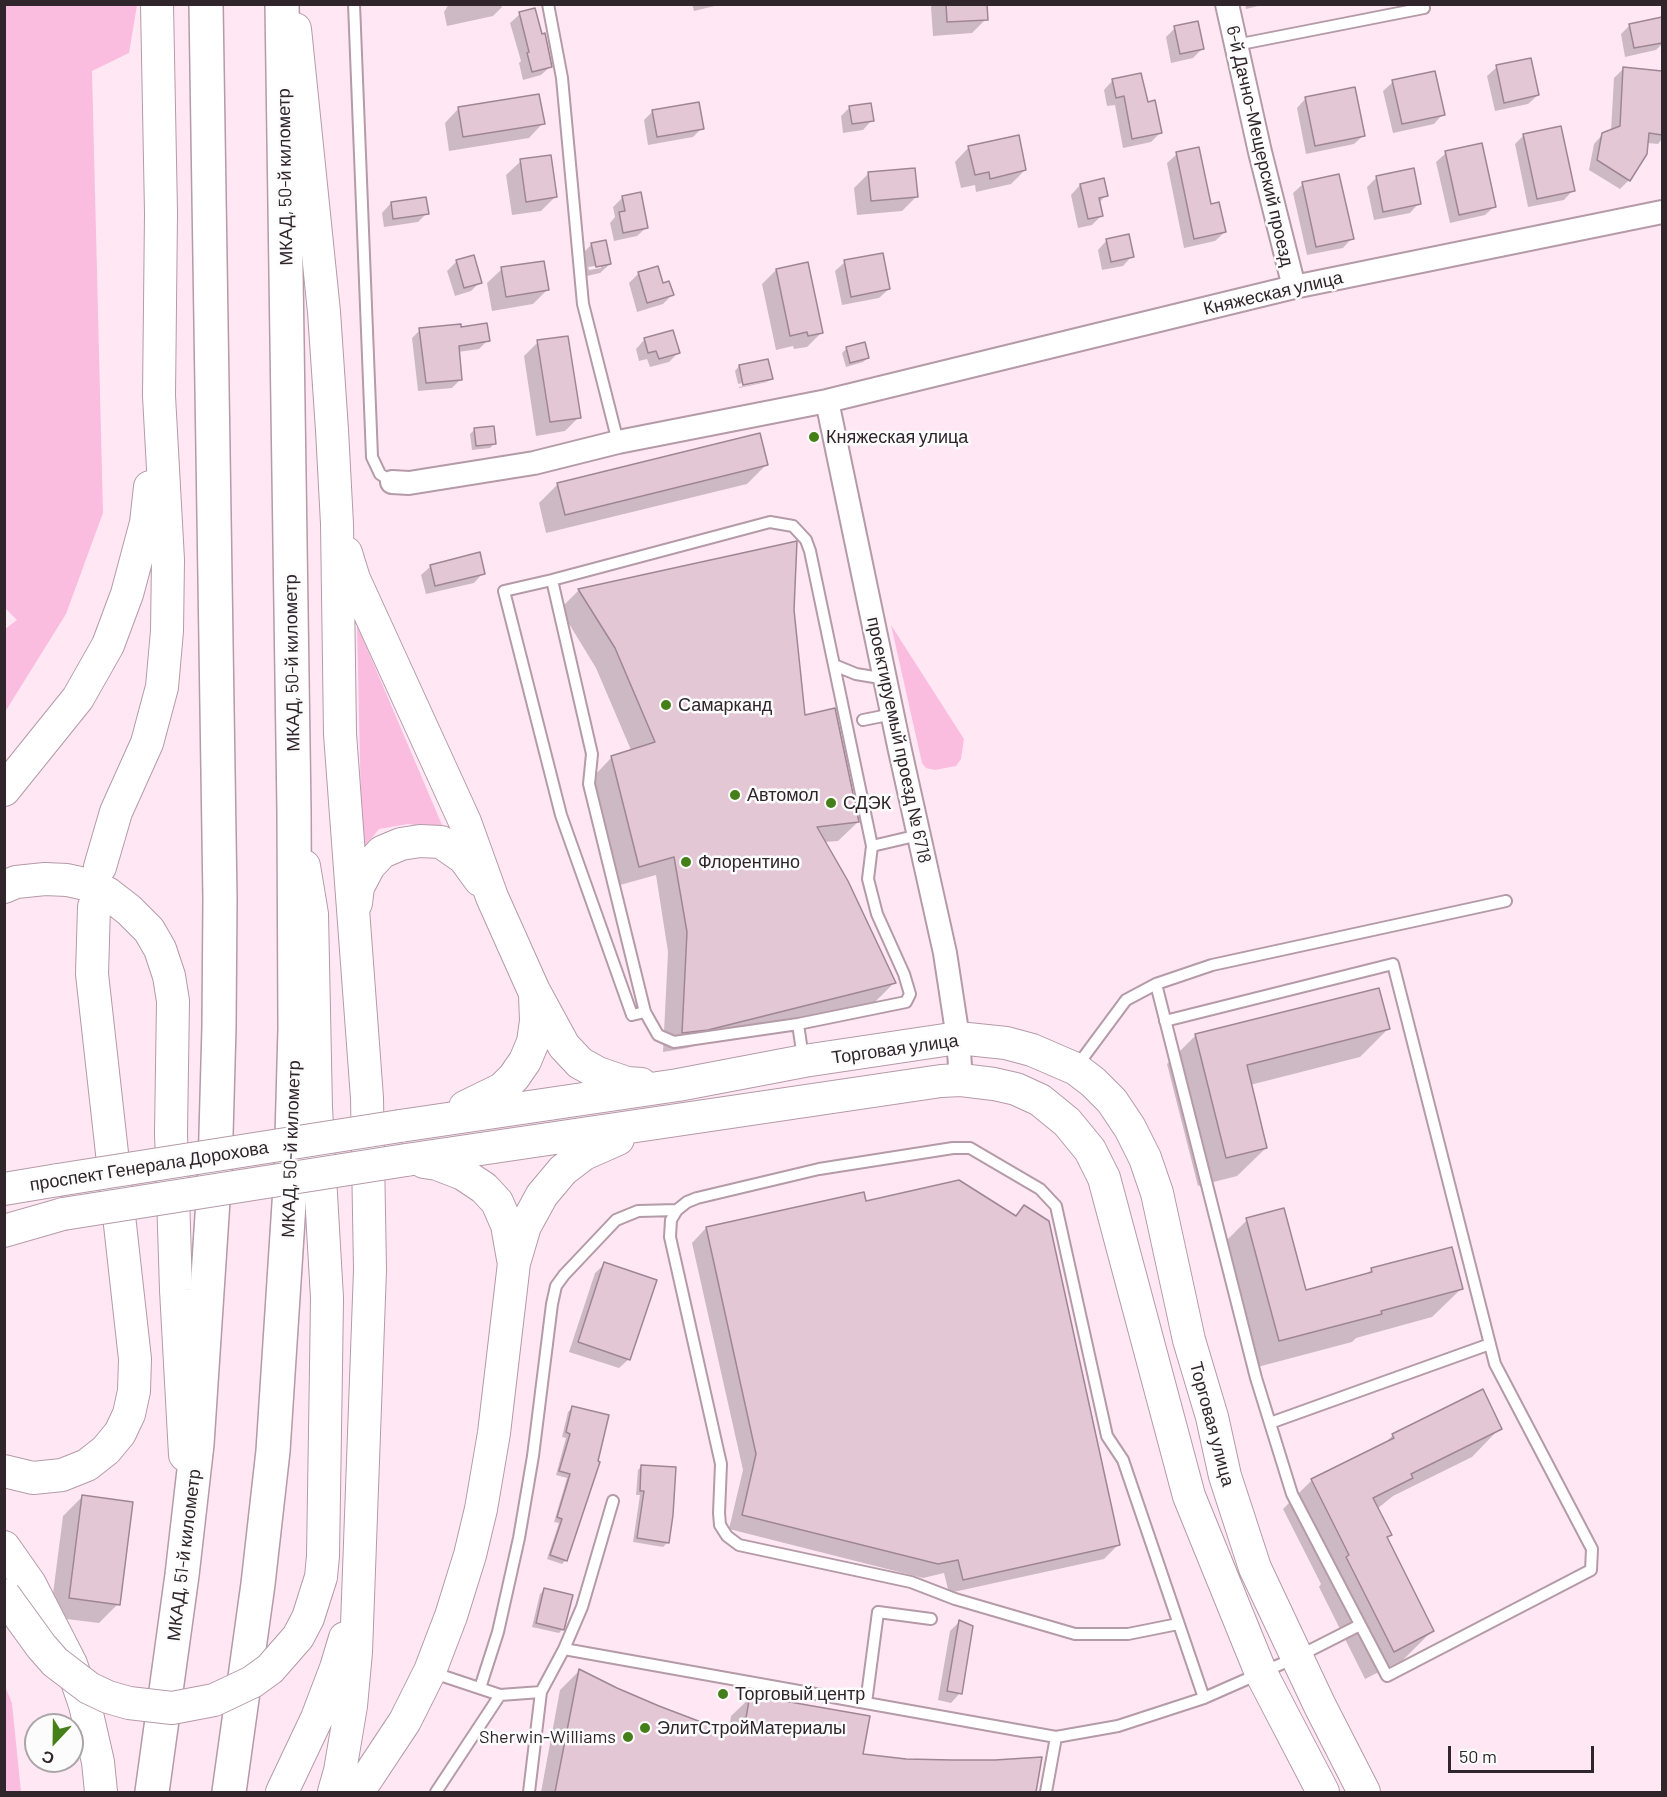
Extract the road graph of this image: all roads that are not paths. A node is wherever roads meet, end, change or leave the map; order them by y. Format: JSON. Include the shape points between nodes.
{"nodes":[{"id":1,"x":157,"y":4,"type":"edge"},
{"id":2,"x":206,"y":4,"type":"edge"},
{"id":3,"x":282,"y":4,"type":"edge"},
{"id":4,"x":293,"y":4,"type":"edge"},
{"id":5,"x":354,"y":4,"type":"edge"},
{"id":6,"x":548,"y":4,"type":"edge"},
{"id":7,"x":1227,"y":4,"type":"edge"},
{"id":8,"x":1424,"y":8,"type":"dead end"},
{"id":9,"x":1237,"y":48,"type":"junction"},
{"id":10,"x":1662,"y":212,"type":"edge"},
{"id":11,"x":1294,"y":287,"type":"junction"},
{"id":12,"x":159,"y":396,"type":"junction"},
{"id":13,"x":827,"y":401,"type":"junction"},
{"id":14,"x":618,"y":442,"type":"junction"},
{"id":15,"x":393,"y":482,"type":"joint"},
{"id":16,"x":337,"y":524,"type":"junction"},
{"id":17,"x":552,"y":580,"type":"junction"},
{"id":18,"x":834,"y":665,"type":"junction"},
{"id":19,"x":886,"y":679,"type":"junction"},
{"id":20,"x":893,"y":714,"type":"junction"},
{"id":21,"x":862,"y":720,"type":"dead end"},
{"id":22,"x":4,"y":790,"type":"edge"},
{"id":23,"x":294,"y":811,"type":"junction"},
{"id":24,"x":919,"y":835,"type":"junction"},
{"id":25,"x":872,"y":846,"type":"junction"},
{"id":26,"x":100,"y":867,"type":"dead end"},
{"id":27,"x":4,"y":887,"type":"edge"},
{"id":28,"x":492,"y":897,"type":"junction"},
{"id":29,"x":1506,"y":901,"type":"dead end"},
{"id":30,"x":94,"y":907,"type":"dead end"},
{"id":31,"x":354,"y":925,"type":"junction"},
{"id":32,"x":1156,"y":984,"type":"junction"},
{"id":33,"x":534,"y":991,"type":"junction"},
{"id":34,"x":645,"y":1012,"type":"junction"},
{"id":35,"x":1166,"y":1021,"type":"junction"},
{"id":36,"x":798,"y":1024,"type":"junction"},
{"id":37,"x":958,"y":1038,"type":"junction"},
{"id":38,"x":804,"y":1061,"type":"junction"},
{"id":39,"x":1076,"y":1069,"type":"junction"},
{"id":40,"x":961,"y":1080,"type":"junction"},
{"id":41,"x":678,"y":1085,"type":"junction"},
{"id":42,"x":440,"y":1120,"type":"junction"},
{"id":43,"x":649,"y":1125,"type":"junction"},
{"id":44,"x":400,"y":1126,"type":"joint"},
{"id":45,"x":406,"y":1160,"type":"junction"},
{"id":46,"x":4,"y":1177,"type":"edge"},
{"id":47,"x":58,"y":1180,"type":"junction"},
{"id":48,"x":4,"y":1189,"type":"edge"},
{"id":49,"x":677,"y":1210,"type":"junction"},
{"id":50,"x":63,"y":1214,"type":"junction"},
{"id":51,"x":4,"y":1221,"type":"edge"},
{"id":52,"x":4,"y":1231,"type":"edge"},
{"id":53,"x":514,"y":1263,"type":"junction"},
{"id":54,"x":1490,"y":1344,"type":"junction"},
{"id":55,"x":1270,"y":1423,"type":"junction"},
{"id":56,"x":4,"y":1471,"type":"edge"},
{"id":57,"x":613,"y":1501,"type":"dead end"},
{"id":58,"x":188,"y":1520,"type":"junction"},
{"id":59,"x":4,"y":1547,"type":"edge"},
{"id":60,"x":357,"y":1593,"type":"junction"},
{"id":61,"x":4,"y":1595,"type":"edge"},
{"id":62,"x":931,"y":1619,"type":"dead end"},
{"id":63,"x":1178,"y":1624,"type":"junction"},
{"id":64,"x":1360,"y":1625,"type":"junction"},
{"id":65,"x":564,"y":1649,"type":"junction"},
{"id":66,"x":1297,"y":1657,"type":"junction"},
{"id":67,"x":430,"y":1671,"type":"junction"},
{"id":68,"x":1261,"y":1673,"type":"junction"},
{"id":69,"x":480,"y":1688,"type":"junction"},
{"id":70,"x":541,"y":1692,"type":"junction"},
{"id":71,"x":500,"y":1695,"type":"junction"},
{"id":72,"x":1204,"y":1698,"type":"junction"},
{"id":73,"x":866,"y":1703,"type":"junction"},
{"id":74,"x":1056,"y":1737,"type":"junction"},
{"id":75,"x":101,"y":1792,"type":"edge"},
{"id":76,"x":152,"y":1792,"type":"edge"},
{"id":77,"x":229,"y":1792,"type":"edge"},
{"id":78,"x":282,"y":1792,"type":"edge"},
{"id":79,"x":334,"y":1792,"type":"edge"},
{"id":80,"x":358,"y":1792,"type":"edge"},
{"id":81,"x":436,"y":1792,"type":"edge"},
{"id":82,"x":529,"y":1792,"type":"edge"},
{"id":83,"x":1046,"y":1792,"type":"edge"},
{"id":84,"x":1323,"y":1792,"type":"edge"},
{"id":85,"x":1364,"y":1792,"type":"edge"}],
"edges":[{"from":1,"to":12,"type":"street"},
{"from":2,"to":58,"type":"highway","name":"МКАД, 51-й километр","via":[[220,899],[215,1158],[197,1444]]},
{"from":3,"to":23,"type":"highway","name":"МКАД, 50-й километр"},
{"from":4,"to":16,"type":"street","via":[[324,312]]},
{"from":5,"to":15,"type":"lane","via":[[372,458],[380,474]]},
{"from":6,"to":14,"type":"lane","via":[[562,78],[583,304]]},
{"from":7,"to":9,"type":"street","name":"6-й Дачно-Мещерский проезд"},
{"from":8,"to":9,"type":"lane","via":[[1246,43]]},
{"from":9,"to":11,"type":"street","name":"6-й Дачно-Мещерский проезд"},
{"from":10,"to":11,"type":"street","name":"Княжеская улица"},
{"from":11,"to":13,"type":"street","name":"Княжеская улица"},
{"from":12,"to":22,"type":"street","via":[[146,523],[108,645],[78,698]]},
{"from":12,"to":26,"type":"street","via":[[168,560],[162,687],[147,743],[116,812]]},
{"from":13,"to":14,"type":"street","name":"Княжеская улица"},
{"from":13,"to":19,"type":"street","name":"проектируемый проезд № 6718"},
{"from":14,"to":15,"type":"street","name":"Княжеская улица","via":[[531,471]]},
{"from":16,"to":28,"type":"street","via":[[354,579],[465,822]]},
{"from":16,"to":31,"type":"street","via":[[340,734]]},
{"from":17,"to":18,"type":"lane","via":[[770,522],[784,523],[800,531],[810,551]]},
{"from":17,"to":34,"type":"lane","via":[[592,754],[589,784]]},
{"from":17,"to":34,"type":"lane","via":[[504,591],[561,815],[632,1016]]},
{"from":18,"to":19,"type":"lane"},
{"from":18,"to":25,"type":"lane"},
{"from":19,"to":20,"type":"street","name":"проектируемый проезд № 6718"},
{"from":20,"to":21,"type":"lane"},
{"from":20,"to":24,"type":"street","name":"проектируемый проезд № 6718"},
{"from":23,"to":61,"type":"street","bridge":true,"via":[[312,914],[316,1108],[327,1298],[324,1556],[308,1618],[298,1637],[270,1669],[234,1693],[182,1707],[150,1707],[108,1697],[55,1662]]},
{"from":23,"to":77,"type":"highway","name":"МКАД, 50-й километр","via":[[295,1029],[282,1321],[273,1451]]},
{"from":24,"to":25,"type":"lane"},
{"from":24,"to":37,"type":"street","name":"проектируемый проезд № 6718","via":[[945,953]]},
{"from":25,"to":36,"type":"lane","via":[[868,879],[877,914],[904,974],[908,1000]]},
{"from":27,"to":58,"type":"street","via":[[16,882],[67,880],[107,893],[149,930],[169,976],[173,1002],[171,1132],[176,1290]]},
{"from":28,"to":31,"type":"street","via":[[464,858],[441,842],[401,844],[382,852],[369,866],[358,887]]},
{"from":28,"to":33,"type":"street"},
{"from":29,"to":32,"type":"lane","via":[[1212,965]]},
{"from":30,"to":56,"type":"street","via":[[92,975],[135,1359],[134,1391],[120,1433],[87,1465],[62,1475],[33,1478]]},
{"from":31,"to":60,"type":"street","via":[[367,1098],[370,1270]]},
{"from":32,"to":35,"type":"lane"},
{"from":32,"to":39,"type":"lane","via":[[1126,1000]]},
{"from":33,"to":41,"type":"street","via":[[564,1046],[580,1063],[627,1083]]},
{"from":33,"to":42,"type":"street","via":[[533,1042],[514,1077],[502,1089]]},
{"from":34,"to":36,"type":"lane","via":[[658,1035],[674,1042]]},
{"from":35,"to":54,"type":"lane","via":[[1393,964]]},
{"from":35,"to":55,"type":"lane"},
{"from":36,"to":38,"type":"lane"},
{"from":37,"to":38,"type":"street","name":"Торговая улица"},
{"from":37,"to":39,"type":"street","name":"Торговая улица","via":[[1006,1043]]},
{"from":37,"to":40,"type":"street","name":"проектируемый проезд № 6718"},
{"from":38,"to":41,"type":"street","name":"Торговая улица"},
{"from":39,"to":66,"type":"street","name":"Торговая улица","via":[[1112,1101],[1145,1158],[1157,1193],[1189,1340],[1225,1476],[1256,1568]]},
{"from":40,"to":43,"type":"street"},
{"from":40,"to":68,"type":"street","via":[[1016,1089],[1040,1100],[1067,1122],[1090,1150],[1104,1178],[1190,1496]]},
{"from":41,"to":42,"type":"street","name":"Торговая улица"},
{"from":42,"to":44,"type":"street","name":"Торговая улица"},
{"from":43,"to":45,"type":"street"},
{"from":43,"to":53,"type":"street","via":[[584,1154],[563,1170],[542,1195],[525,1226]]},
{"from":44,"to":47,"type":"street","name":"проспект Генерала Дорохова","bridge":true},
{"from":45,"to":50,"type":"street","name":"проспект Генерала Дорохова","bridge":true},
{"from":45,"to":53,"type":"street","via":[[437,1164],[464,1174],[484,1188],[497,1202],[507,1225]]},
{"from":46,"to":47,"type":"street"},
{"from":47,"to":48,"type":"street","name":"проспект Генерала Дорохова"},
{"from":49,"to":63,"type":"lane","via":[[671,1221],[670,1238],[721,1464],[719,1513],[727,1536],[739,1545],[911,1582],[1075,1634],[1128,1634]]},
{"from":49,"to":63,"type":"lane","via":[[697,1198],[819,1169],[953,1148],[970,1148],[1040,1189],[1056,1206],[1107,1436],[1123,1460]]},
{"from":49,"to":69,"type":"lane","via":[[638,1211],[616,1220],[556,1286],[519,1538],[498,1632]]},
{"from":50,"to":51,"type":"street","name":"проспект Генерала Дорохова"},
{"from":50,"to":52,"type":"street"},
{"from":53,"to":67,"type":"street","via":[[481,1509],[452,1616]]},
{"from":54,"to":55,"type":"lane"},
{"from":54,"to":64,"type":"lane","via":[[1495,1364],[1592,1549],[1591,1570],[1387,1676]]},
{"from":55,"to":64,"type":"lane","via":[[1292,1494]]},
{"from":57,"to":65,"type":"lane","via":[[582,1607]]},
{"from":58,"to":76,"type":"highway","name":"МКАД, 51-й километр"},
{"from":59,"to":75,"type":"street","via":[[30,1584],[71,1664],[85,1705]]},
{"from":60,"to":78,"type":"street","via":[[336,1668]]},
{"from":60,"to":79,"type":"street","via":[[351,1706]]},
{"from":62,"to":73,"type":"lane","via":[[878,1612]]},
{"from":63,"to":72,"type":"lane"},
{"from":64,"to":66,"type":"lane"},
{"from":65,"to":70,"type":"lane"},
{"from":65,"to":73,"type":"lane"},
{"from":66,"to":68,"type":"lane"},
{"from":66,"to":85,"type":"street","name":"Торговая улица"},
{"from":67,"to":69,"type":"lane"},
{"from":67,"to":80,"type":"street","via":[[405,1722]]},
{"from":68,"to":72,"type":"lane"},
{"from":68,"to":84,"type":"street"},
{"from":69,"to":71,"type":"lane"},
{"from":70,"to":71,"type":"lane"},
{"from":70,"to":82,"type":"lane"},
{"from":71,"to":81,"type":"lane"},
{"from":72,"to":74,"type":"lane","via":[[1118,1726]]},
{"from":73,"to":74,"type":"lane"},
{"from":74,"to":83,"type":"lane"}]}
